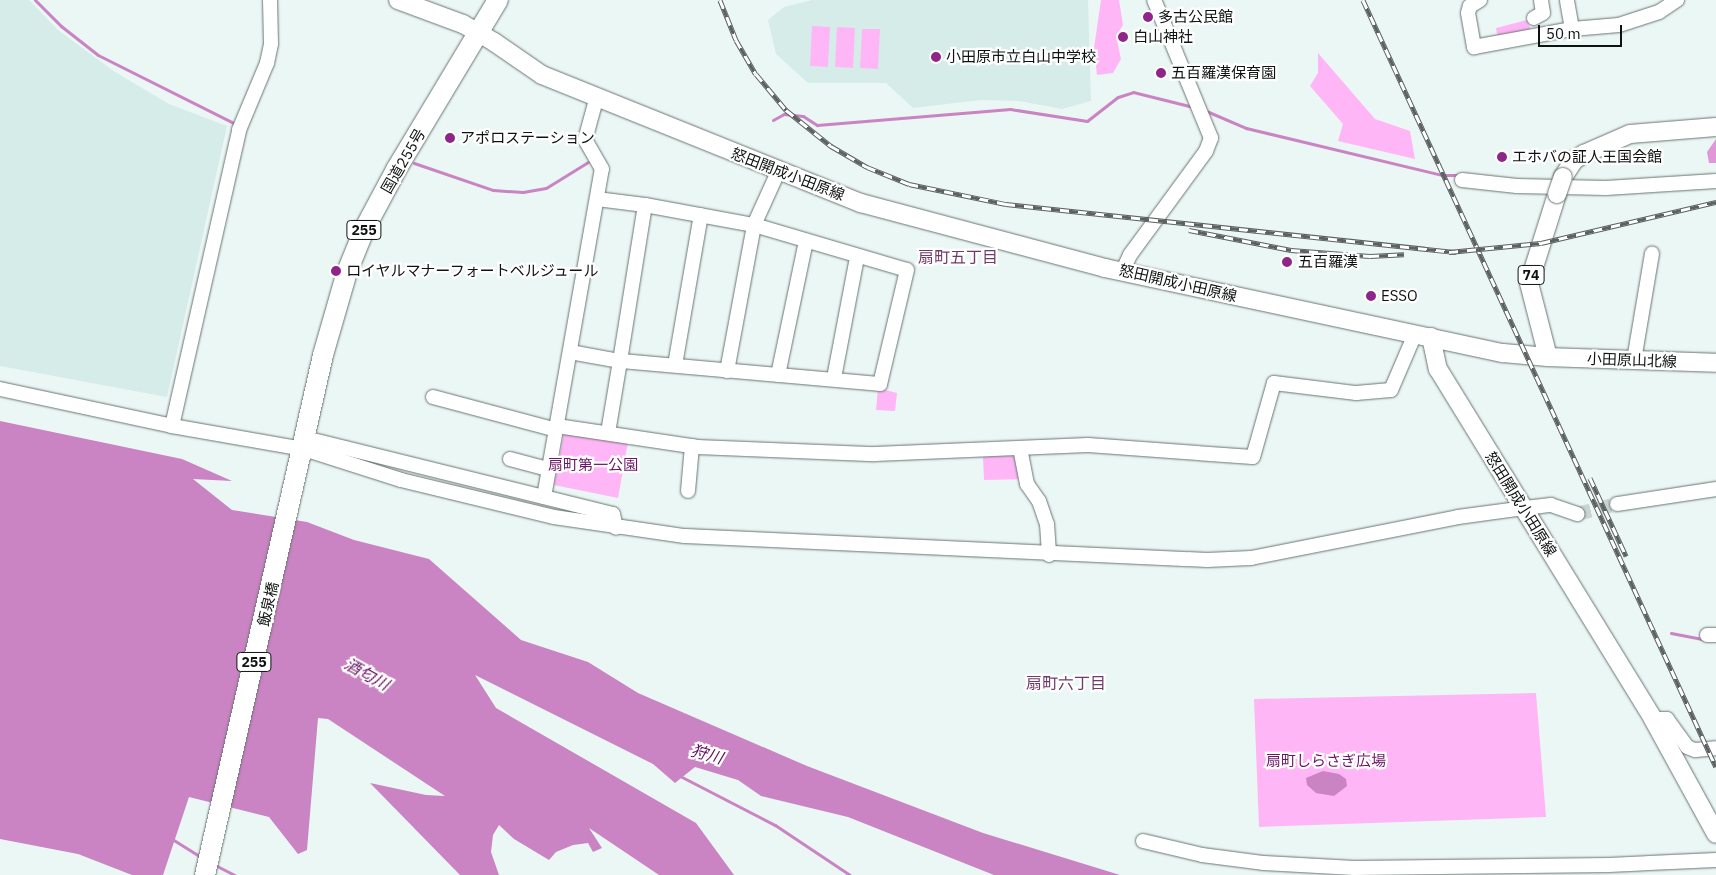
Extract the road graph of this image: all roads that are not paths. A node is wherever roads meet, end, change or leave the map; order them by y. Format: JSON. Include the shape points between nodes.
{"nodes":[{"id":1,"x":270,"y":0,"type":"edge"},
{"id":2,"x":398,"y":0,"type":"edge"},
{"id":3,"x":498,"y":0,"type":"edge"},
{"id":4,"x":1154,"y":0,"type":"edge"},
{"id":5,"x":1480,"y":0,"type":"edge"},
{"id":6,"x":1541,"y":0,"type":"edge"},
{"id":7,"x":1567,"y":0,"type":"edge"},
{"id":8,"x":1677,"y":0,"type":"edge"},
{"id":9,"x":1534,"y":18,"type":"dead end"},
{"id":10,"x":1572,"y":29,"type":"junction"},
{"id":11,"x":480,"y":33,"type":"junction"},
{"id":12,"x":597,"y":96,"type":"junction"},
{"id":13,"x":1716,"y":128,"type":"edge"},
{"id":14,"x":778,"y":172,"type":"junction"},
{"id":15,"x":1462,"y":180,"type":"dead end"},
{"id":16,"x":1716,"y":181,"type":"edge"},
{"id":17,"x":597,"y":198,"type":"junction"},
{"id":18,"x":645,"y":205,"type":"junction"},
{"id":19,"x":701,"y":215,"type":"junction"},
{"id":20,"x":754,"y":225,"type":"junction"},
{"id":21,"x":806,"y":241,"type":"junction"},
{"id":22,"x":1652,"y":254,"type":"dead end"},
{"id":23,"x":857,"y":257,"type":"junction"},
{"id":24,"x":1123,"y":270,"type":"junction"},
{"id":25,"x":1423,"y":336,"type":"junction"},
{"id":26,"x":570,"y":352,"type":"junction"},
{"id":27,"x":1548,"y":358,"type":"junction"},
{"id":28,"x":1634,"y":360,"type":"junction"},
{"id":29,"x":620,"y":361,"type":"junction"},
{"id":30,"x":1716,"y":363,"type":"edge"},
{"id":31,"x":675,"y":365,"type":"junction"},
{"id":32,"x":728,"y":370,"type":"junction"},
{"id":33,"x":778,"y":375,"type":"junction"},
{"id":34,"x":834,"y":378,"type":"junction"},
{"id":35,"x":0,"y":389,"type":"edge"},
{"id":36,"x":433,"y":397,"type":"dead end"},
{"id":37,"x":172,"y":426,"type":"junction"},
{"id":38,"x":557,"y":428,"type":"junction"},
{"id":39,"x":608,"y":433,"type":"junction"},
{"id":40,"x":304,"y":443,"type":"junction"},
{"id":41,"x":692,"y":446,"type":"junction"},
{"id":42,"x":1020,"y":448,"type":"junction"},
{"id":43,"x":510,"y":459,"type":"dead end"},
{"id":44,"x":548,"y":469,"type":"junction"},
{"id":45,"x":1716,"y":489,"type":"edge"},
{"id":46,"x":688,"y":491,"type":"dead end"},
{"id":47,"x":544,"y":497,"type":"junction"},
{"id":48,"x":1617,"y":504,"type":"tunnel mouth"},
{"id":49,"x":1525,"y":508,"type":"junction"},
{"id":50,"x":1577,"y":514,"type":"tunnel mouth"},
{"id":51,"x":616,"y":528,"type":"junction"},
{"id":52,"x":1049,"y":555,"type":"junction"},
{"id":53,"x":1654,"y":719,"type":"junction"},
{"id":54,"x":1716,"y":748,"type":"edge"},
{"id":55,"x":1716,"y":834,"type":"edge"},
{"id":56,"x":1143,"y":841,"type":"dead end"},
{"id":57,"x":1716,"y":860,"type":"edge"},
{"id":58,"x":205,"y":875,"type":"edge"}],
"edges":[{"from":1,"to":37,"type":"street","via":[[271,44],[267,63],[239,130]]},
{"from":2,"to":11,"type":"main road","name":"怒田開成小田原線"},
{"from":3,"to":11,"type":"highway","name":"国道255号","number":"255"},
{"from":4,"to":24,"type":"street","via":[[1210,134],[1208,146],[1130,255]]},
{"from":5,"to":10,"type":"street","via":[[1470,6],[1468,13],[1474,47]]},
{"from":6,"to":9,"type":"street","via":[[1543,13]]},
{"from":7,"to":10,"type":"street"},
{"from":8,"to":10,"type":"street","via":[[1659,12],[1619,26]]},
{"from":11,"to":12,"type":"main road","name":"怒田開成小田原線","via":[[542,75]]},
{"from":11,"to":40,"type":"highway","name":"国道255号","number":"255","via":[[397,168],[365,228],[347,272],[323,355]]},
{"from":12,"to":14,"type":"main road","name":"怒田開成小田原線"},
{"from":12,"to":17,"type":"street","via":[[585,140],[602,169]]},
{"from":13,"to":27,"type":"main road","number":"74","bridge":true,"via":[[1630,134],[1574,160],[1563,177],[1529,284]]},
{"from":14,"to":20,"type":"street"},
{"from":14,"to":24,"type":"main road","name":"怒田開成小田原線","via":[[861,203]]},
{"from":15,"to":16,"type":"street","via":[[1517,186],[1606,188]]},
{"from":17,"to":18,"type":"street"},
{"from":17,"to":26,"type":"street"},
{"from":18,"to":19,"type":"street"},
{"from":18,"to":29,"type":"street"},
{"from":19,"to":20,"type":"street"},
{"from":19,"to":31,"type":"street"},
{"from":20,"to":21,"type":"street"},
{"from":20,"to":32,"type":"street"},
{"from":21,"to":23,"type":"street"},
{"from":21,"to":33,"type":"street"},
{"from":22,"to":28,"type":"street"},
{"from":23,"to":34,"type":"street"},
{"from":23,"to":34,"type":"street","via":[[893,263],[906,270],[880,384]]},
{"from":24,"to":25,"type":"main road","name":"怒田開成小田原線"},
{"from":25,"to":27,"type":"main road","name":"小田原山北線","via":[[1503,353]]},
{"from":25,"to":42,"type":"street","via":[[1391,390],[1356,393],[1274,383],[1253,457],[1088,445]]},
{"from":25,"to":49,"type":"main road","name":"怒田開成小田原線","via":[[1438,369]]},
{"from":26,"to":29,"type":"street"},
{"from":26,"to":38,"type":"street"},
{"from":27,"to":28,"type":"main road","name":"小田原山北線"},
{"from":28,"to":30,"type":"main road","name":"小田原山北線"},
{"from":29,"to":31,"type":"street"},
{"from":29,"to":39,"type":"street"},
{"from":31,"to":32,"type":"street"},
{"from":32,"to":33,"type":"street"},
{"from":33,"to":34,"type":"street"},
{"from":35,"to":37,"type":"street"},
{"from":36,"to":38,"type":"street"},
{"from":37,"to":40,"type":"street"},
{"from":38,"to":39,"type":"street"},
{"from":38,"to":44,"type":"street"},
{"from":39,"to":41,"type":"street"},
{"from":40,"to":47,"type":"street"},
{"from":40,"to":51,"type":"street","via":[[401,480],[554,517]]},
{"from":40,"to":58,"type":"highway","name":"飯泉橋","number":"255"},
{"from":41,"to":42,"type":"street","via":[[874,454]]},
{"from":41,"to":46,"type":"street"},
{"from":42,"to":52,"type":"street","via":[[1027,484],[1039,501],[1047,524]]},
{"from":43,"to":44,"type":"street"},
{"from":44,"to":47,"type":"street"},
{"from":45,"to":48,"type":"street"},
{"from":47,"to":51,"type":"street","via":[[613,514]]},
{"from":49,"to":50,"type":"street","via":[[1551,505]]},
{"from":49,"to":52,"type":"street","via":[[1458,517],[1251,558],[1207,560]]},
{"from":49,"to":53,"type":"main road","name":"怒田開成小田原線"},
{"from":51,"to":52,"type":"street","via":[[685,536]]},
{"from":53,"to":54,"type":"street","via":[[1667,719],[1687,747],[1695,750]]},
{"from":53,"to":55,"type":"main road","name":"怒田開成小田原線"},
{"from":56,"to":57,"type":"street","via":[[1202,855],[1264,863],[1354,868],[1608,865]]}]}
